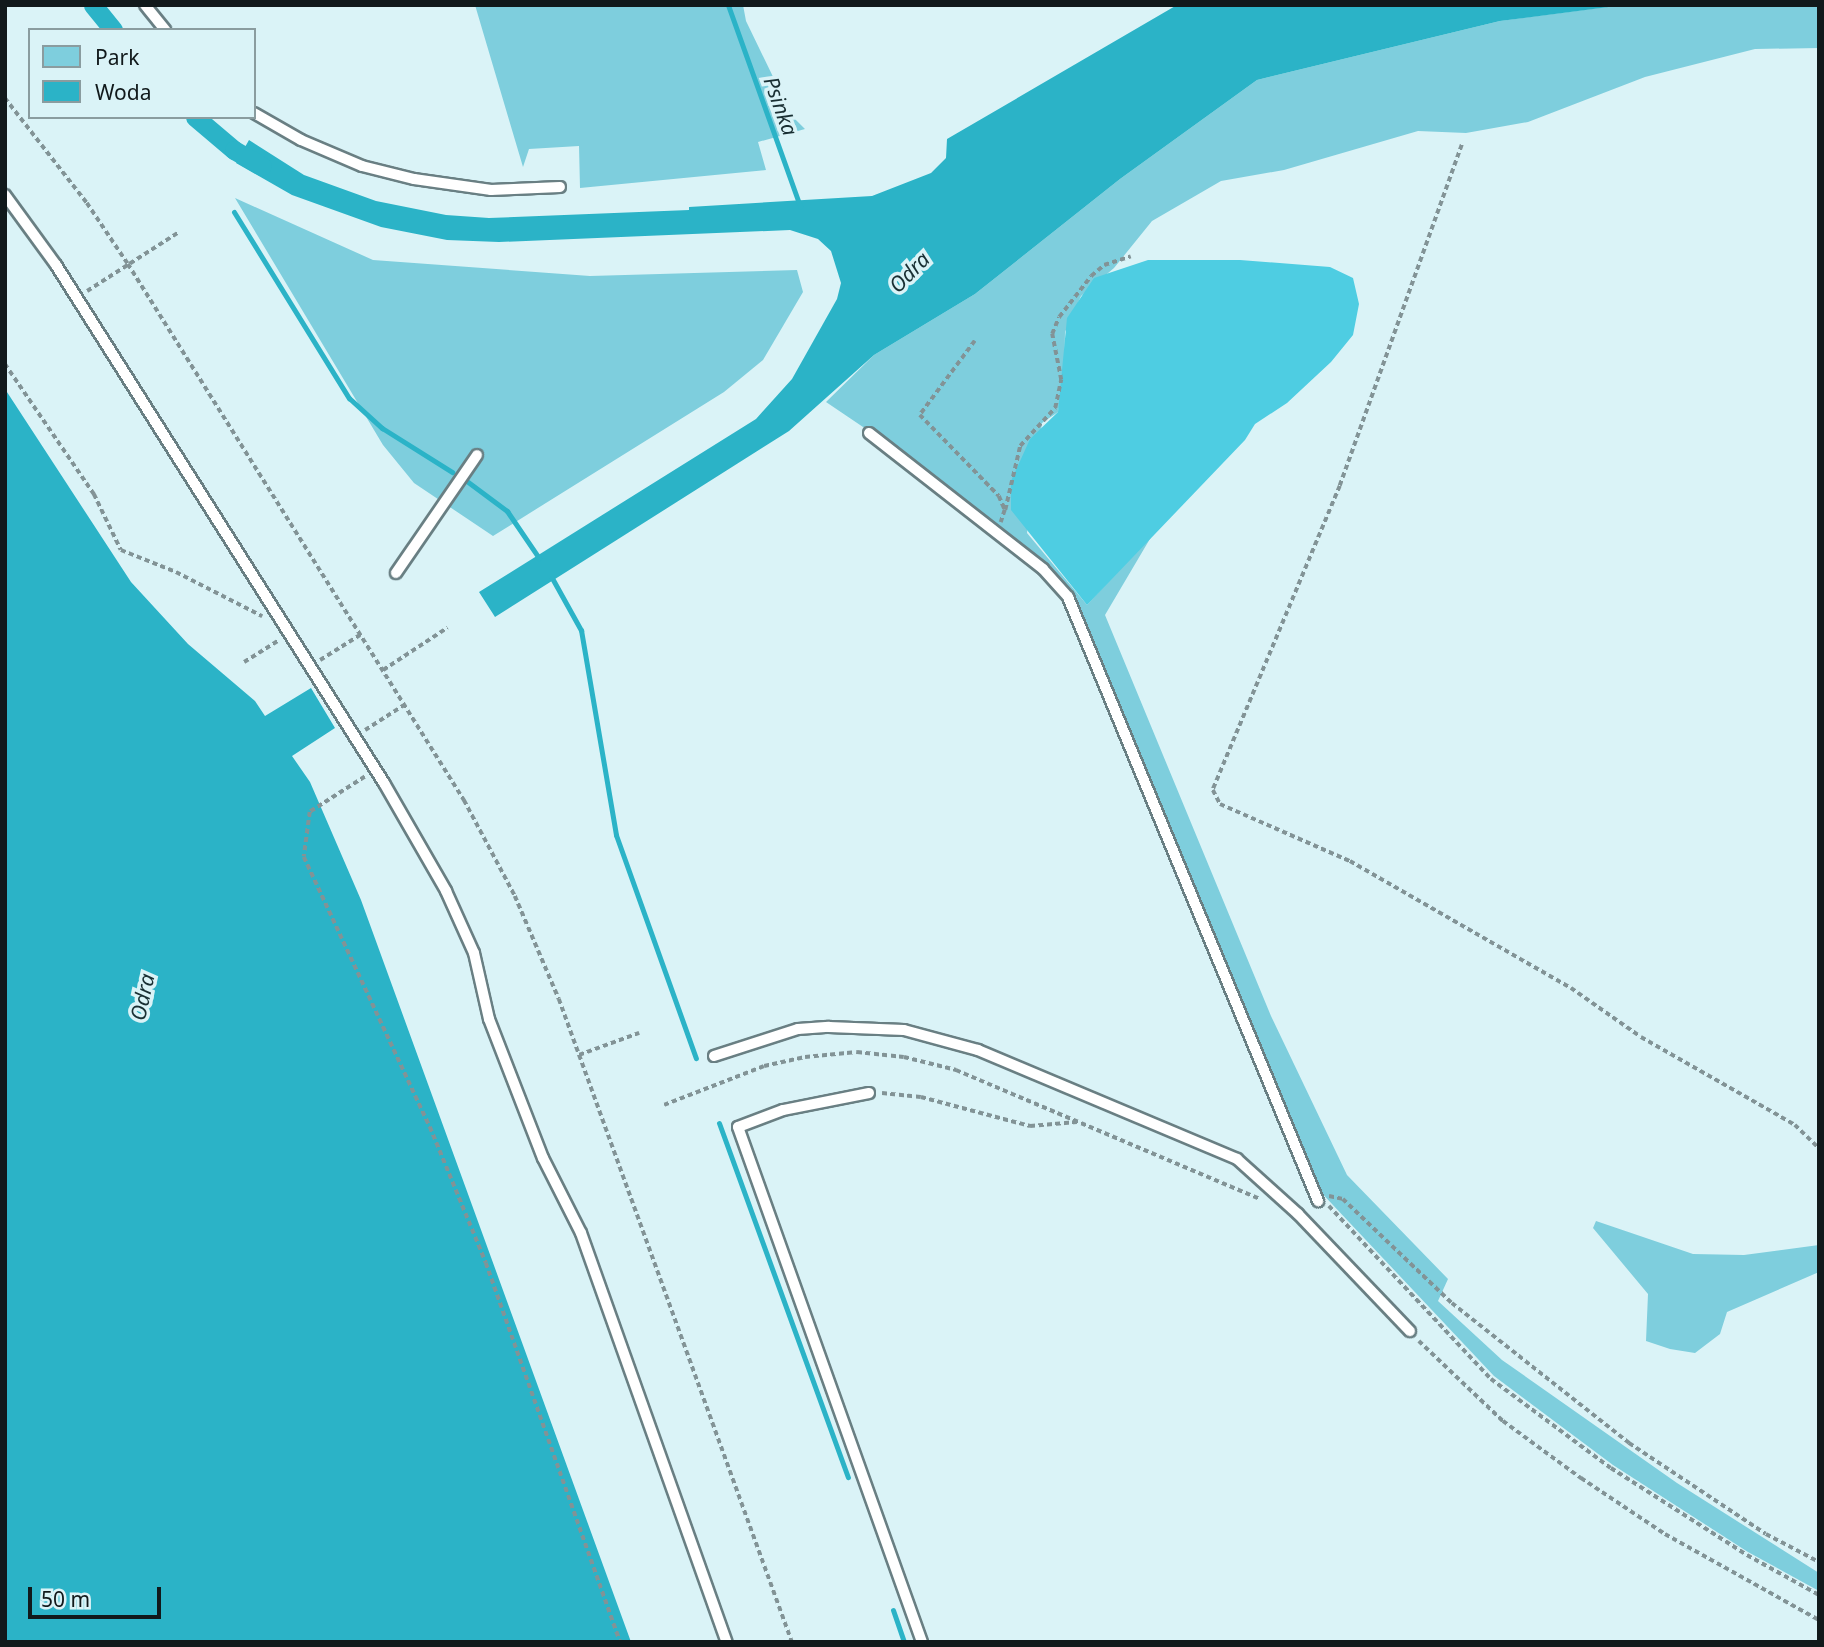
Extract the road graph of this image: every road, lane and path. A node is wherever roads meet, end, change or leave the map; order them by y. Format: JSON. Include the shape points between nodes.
{"nodes":[{"id":1,"x":145,"y":5,"type":"edge"},
{"id":2,"x":163,"y":28,"type":"edge"},
{"id":3,"x":5,"y":98,"type":"edge"},
{"id":4,"x":256,"y":114,"type":"edge"},
{"id":5,"x":1462,"y":145,"type":"dead end"},
{"id":6,"x":560,"y":187,"type":"dead end"},
{"id":7,"x":5,"y":195,"type":"edge"},
{"id":8,"x":179,"y":232,"type":"dead end"},
{"id":9,"x":1131,"y":256,"type":"dead end"},
{"id":10,"x":128,"y":264,"type":"junction"},
{"id":11,"x":76,"y":298,"type":"junction"},
{"id":12,"x":975,"y":341,"type":"dead end"},
{"id":13,"x":5,"y":364,"type":"edge"},
{"id":14,"x":869,"y":433,"type":"dead end"},
{"id":15,"x":477,"y":455,"type":"dead end"},
{"id":16,"x":1005,"y":510,"type":"junction"},
{"id":17,"x":997,"y":534,"type":"junction"},
{"id":18,"x":396,"y":573,"type":"dead end"},
{"id":19,"x":270,"y":619,"type":"dead end"},
{"id":20,"x":447,"y":628,"type":"dead end"},
{"id":21,"x":289,"y":634,"type":"junction"},
{"id":22,"x":360,"y":635,"type":"junction"},
{"id":23,"x":244,"y":662,"type":"dead end"},
{"id":24,"x":310,"y":667,"type":"junction"},
{"id":25,"x":383,"y":670,"type":"junction"},
{"id":26,"x":404,"y":705,"type":"junction"},
{"id":27,"x":354,"y":737,"type":"junction"},
{"id":28,"x":375,"y":770,"type":"junction"},
{"id":29,"x":639,"y":1033,"type":"dead end"},
{"id":30,"x":579,"y":1055,"type":"junction"},
{"id":31,"x":714,"y":1056,"type":"dead end"},
{"id":32,"x":869,"y":1093,"type":"joint"},
{"id":33,"x":664,"y":1105,"type":"dead end"},
{"id":34,"x":1078,"y":1122,"type":"junction"},
{"id":35,"x":1819,"y":1147,"type":"edge"},
{"id":36,"x":1318,"y":1201,"type":"junction"},
{"id":37,"x":1269,"y":1203,"type":"dead end"},
{"id":38,"x":1410,"y":1331,"type":"joint"},
{"id":39,"x":1819,"y":1562,"type":"edge"},
{"id":40,"x":1819,"y":1595,"type":"edge"},
{"id":41,"x":1819,"y":1619,"type":"edge"},
{"id":42,"x":620,"y":1642,"type":"edge"},
{"id":43,"x":727,"y":1642,"type":"edge"},
{"id":44,"x":792,"y":1642,"type":"edge"},
{"id":45,"x":922,"y":1642,"type":"edge"}],
"edges":[{"from":1,"to":2,"type":"lane"},
{"from":3,"to":10,"type":"path","via":[[87,202]]},
{"from":4,"to":6,"type":"lane","via":[[301,141],[362,166],[414,179],[491,190]]},
{"from":5,"to":35,"type":"path","via":[[1340,486],[1213,790],[1220,804],[1350,861],[1570,988],[1640,1037],[1795,1125]]},
{"from":7,"to":11,"type":"lane"},
{"from":8,"to":10,"type":"path"},
{"from":9,"to":16,"type":"path","via":[[1104,265],[1091,276],[1059,317],[1052,334],[1061,380],[1055,408],[1020,446]]},
{"from":10,"to":11,"type":"path"},
{"from":10,"to":22,"type":"path"},
{"from":11,"to":21,"type":"lane"},
{"from":12,"to":16,"type":"path","via":[[920,415],[999,496]]},
{"from":13,"to":19,"type":"path","via":[[94,494],[121,550]]},
{"from":14,"to":17,"type":"lane"},
{"from":15,"to":18,"type":"lane"},
{"from":16,"to":17,"type":"path"},
{"from":17,"to":36,"type":"lane","via":[[1043,569],[1068,597],[1085,631]]},
{"from":20,"to":25,"type":"path"},
{"from":21,"to":23,"type":"path"},
{"from":21,"to":24,"type":"lane"},
{"from":22,"to":24,"type":"path"},
{"from":22,"to":25,"type":"path"},
{"from":24,"to":27,"type":"lane"},
{"from":25,"to":26,"type":"path"},
{"from":26,"to":27,"type":"path"},
{"from":26,"to":30,"type":"path","via":[[464,800],[515,896]]},
{"from":27,"to":28,"type":"lane"},
{"from":28,"to":42,"type":"path","via":[[310,812],[304,858],[430,1127],[486,1263]]},
{"from":28,"to":43,"type":"lane","via":[[422,846],[474,953],[489,1019],[542,1158],[581,1233]]},
{"from":29,"to":30,"type":"path"},
{"from":30,"to":44,"type":"path"},
{"from":31,"to":38,"type":"lane","via":[[778,1034],[829,1027],[904,1030],[978,1049],[1237,1159],[1298,1214]]},
{"from":32,"to":34,"type":"path","via":[[921,1097],[1030,1126]]},
{"from":32,"to":45,"type":"lane","via":[[783,1110],[738,1127]]},
{"from":33,"to":34,"type":"path","via":[[764,1066],[857,1052],[956,1070]]},
{"from":34,"to":37,"type":"path"},
{"from":36,"to":39,"type":"path","via":[[1331,1194],[1343,1199],[1398,1256],[1536,1373],[1629,1443],[1766,1534]]},
{"from":36,"to":40,"type":"path","via":[[1331,1207],[1491,1378],[1611,1468]]},
{"from":38,"to":41,"type":"path","via":[[1503,1421],[1581,1478],[1665,1534]]}]}
